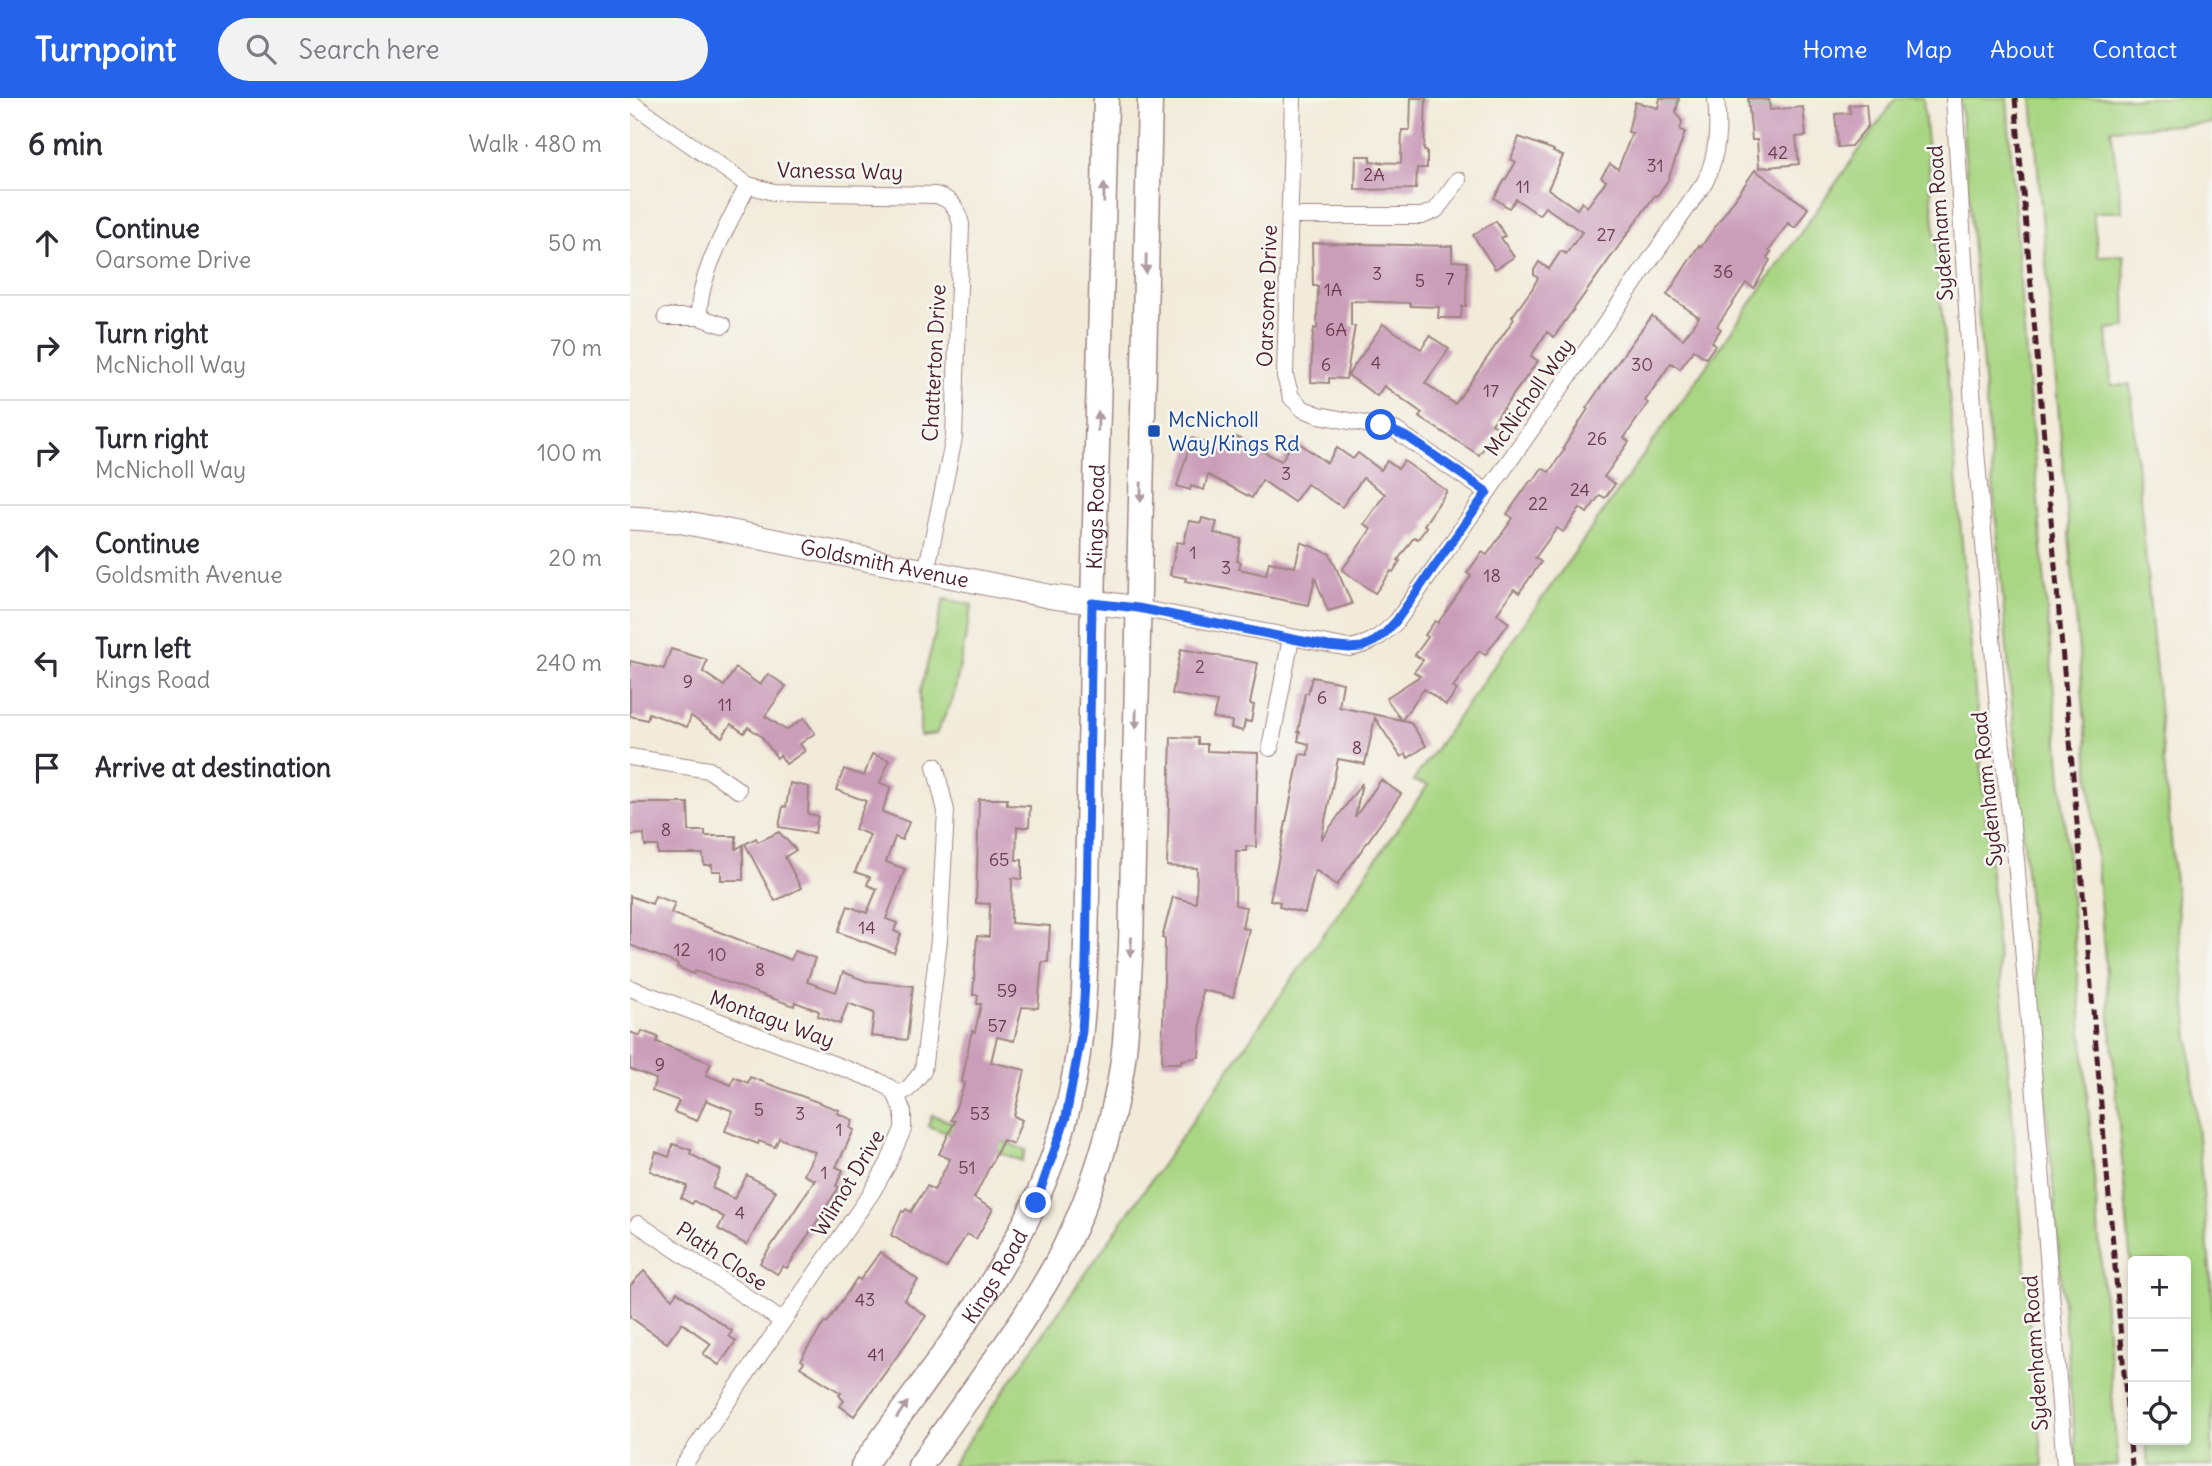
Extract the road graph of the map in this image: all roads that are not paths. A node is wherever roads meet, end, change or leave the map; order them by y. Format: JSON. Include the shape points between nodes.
{"nodes":[{"id":1,"x":1106,"y":98,"type":"edge"},
{"id":2,"x":1150,"y":98,"type":"edge"},
{"id":3,"x":1293,"y":98,"type":"edge"},
{"id":4,"x":1716,"y":98,"type":"edge"},
{"id":5,"x":1952,"y":101,"type":"edge"},
{"id":6,"x":630,"y":102,"type":"edge"},
{"id":7,"x":1458,"y":180,"type":"dead end"},
{"id":8,"x":748,"y":185,"type":"junction"},
{"id":9,"x":949,"y":200,"type":"joint"},
{"id":10,"x":1291,"y":216,"type":"junction"},
{"id":11,"x":666,"y":317,"type":"dead end"},
{"id":12,"x":699,"y":317,"type":"junction"},
{"id":13,"x":723,"y":325,"type":"dead end"},
{"id":14,"x":1487,"y":492,"type":"junction"},
{"id":15,"x":630,"y":518,"type":"edge"},
{"id":16,"x":926,"y":572,"type":"junction"},
{"id":17,"x":1092,"y":603,"type":"junction"},
{"id":18,"x":1138,"y":608,"type":"junction"},
{"id":19,"x":1291,"y":638,"type":"junction"},
{"id":20,"x":1270,"y":748,"type":"dead end"},
{"id":21,"x":630,"y":757,"type":"edge"},
{"id":22,"x":935,"y":766,"type":"dead end"},
{"id":23,"x":738,"y":790,"type":"dead end"},
{"id":24,"x":630,"y":988,"type":"edge"},
{"id":25,"x":896,"y":1095,"type":"junction"},
{"id":26,"x":638,"y":1224,"type":"dead end"},
{"id":27,"x":782,"y":1321,"type":"junction"},
{"id":28,"x":683,"y":1466,"type":"edge"},
{"id":29,"x":863,"y":1466,"type":"edge"},
{"id":30,"x":919,"y":1466,"type":"edge"},
{"id":31,"x":2065,"y":1466,"type":"edge"}],
"edges":[{"from":17,"to":1,"type":"main road","name":"Kings Road","one_way":true},
{"from":2,"to":18,"type":"main road","one_way":true},
{"from":3,"to":10,"type":"street","name":"Oarsome Drive"},
{"from":4,"to":14,"type":"street","name":"McNicholl Way","via":[[1718,141],[1704,182]]},
{"from":5,"to":31,"type":"street","name":"Sydenham Road","via":[[1975,439],[2017,874]]},
{"from":6,"to":8,"type":"street","name":"Vanessa Way"},
{"from":7,"to":10,"type":"street","via":[[1436,210],[1422,216]]},
{"from":8,"to":9,"type":"street","name":"Vanessa Way","via":[[773,192],[919,194]]},
{"from":8,"to":12,"type":"street","via":[[708,271]]},
{"from":9,"to":16,"type":"street","name":"Chatterton Drive","via":[[961,224],[954,438]]},
{"from":10,"to":14,"type":"street","name":"Oarsome Drive","via":[[1285,376],[1291,397],[1319,415],[1395,430]]},
{"from":11,"to":12,"type":"street"},
{"from":12,"to":13,"type":"street"},
{"from":14,"to":19,"type":"street","name":"McNicholl Way","via":[[1396,621],[1375,641],[1349,648]]},
{"from":15,"to":16,"type":"street","name":"Goldsmith Avenue","via":[[678,521]]},
{"from":16,"to":17,"type":"street","name":"Goldsmith Avenue"},
{"from":17,"to":18,"type":"street","name":"Goldsmith Avenue"},
{"from":29,"to":17,"type":"main road","name":"Kings Road","one_way":true,"via":[[1008,1256],[1036,1203],[1066,1117],[1080,1043],[1086,967]]},
{"from":18,"to":19,"type":"street","name":"McNicholl Way"},
{"from":18,"to":30,"type":"main road","one_way":true,"via":[[1131,946],[1122,1065],[1110,1125],[1085,1199],[1055,1266]]},
{"from":19,"to":20,"type":"street"},
{"from":21,"to":23,"type":"street","via":[[709,770]]},
{"from":22,"to":25,"type":"street","via":[[946,811],[937,953],[923,1071]]},
{"from":24,"to":25,"type":"street","name":"Montagu Way","via":[[878,1081]]},
{"from":25,"to":27,"type":"street","name":"Wilmot Drive","via":[[903,1129],[888,1164]]},
{"from":26,"to":27,"type":"street","name":"Plath Close"},
{"from":27,"to":28,"type":"street","name":"Wilmot Drive"}]}
